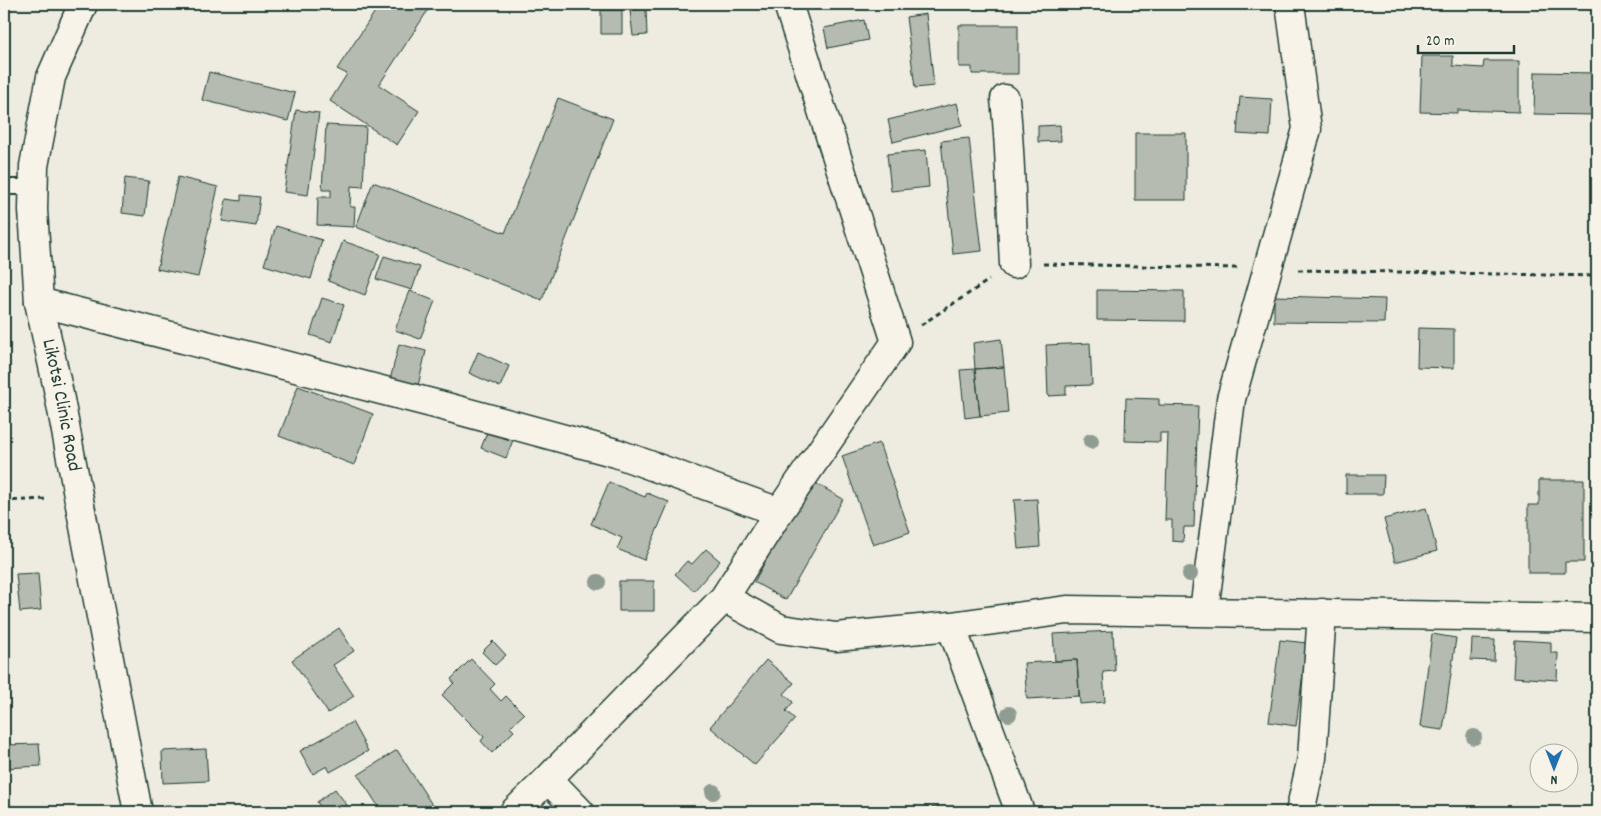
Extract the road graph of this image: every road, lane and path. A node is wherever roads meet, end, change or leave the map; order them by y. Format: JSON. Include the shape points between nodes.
{"nodes":[{"id":1,"x":83,"y":4,"type":"edge"},
{"id":2,"x":788,"y":4,"type":"edge"},
{"id":3,"x":1290,"y":4,"type":"edge"},
{"id":4,"x":1005,"y":99,"type":"dead end"},
{"id":5,"x":4,"y":186,"type":"edge"},
{"id":6,"x":34,"y":187,"type":"junction"},
{"id":7,"x":1014,"y":264,"type":"dead end"},
{"id":8,"x":40,"y":302,"type":"junction"},
{"id":9,"x":78,"y":498,"type":"junction"},
{"id":10,"x":4,"y":501,"type":"edge"},
{"id":11,"x":779,"y":512,"type":"junction"},
{"id":12,"x":724,"y":598,"type":"junction"},
{"id":13,"x":1204,"y":611,"type":"junction"},
{"id":14,"x":1322,"y":613,"type":"junction"},
{"id":15,"x":1597,"y":618,"type":"edge"},
{"id":16,"x":951,"y":626,"type":"junction"},
{"id":17,"x":548,"y":779,"type":"junction"},
{"id":18,"x":138,"y":812,"type":"edge"},
{"id":19,"x":514,"y":812,"type":"edge"},
{"id":20,"x":580,"y":812,"type":"edge"},
{"id":21,"x":1020,"y":812,"type":"edge"},
{"id":22,"x":1300,"y":812,"type":"edge"}],
"edges":[{"from":1,"to":6,"type":"street","name":"Likotsi Clinic Road","via":[[51,77],[34,166]]},
{"from":2,"to":11,"type":"street","via":[[896,342]]},
{"from":3,"to":13,"type":"street","via":[[1306,129],[1231,400]]},
{"from":4,"to":7,"type":"street"},
{"from":5,"to":6,"type":"lane"},
{"from":6,"to":8,"type":"street","name":"Likotsi Clinic Road"},
{"from":8,"to":9,"type":"street","name":"Likotsi Clinic Road"},
{"from":8,"to":11,"type":"street","via":[[616,453]]},
{"from":9,"to":10,"type":"path"},
{"from":9,"to":18,"type":"street","name":"Likotsi Clinic Road"},
{"from":11,"to":12,"type":"street"},
{"from":12,"to":16,"type":"street","via":[[781,629],[836,636]]},
{"from":12,"to":17,"type":"street"},
{"from":13,"to":14,"type":"street"},
{"from":13,"to":16,"type":"street","via":[[1067,610]]},
{"from":14,"to":15,"type":"street"},
{"from":14,"to":22,"type":"street","via":[[1312,758]]},
{"from":16,"to":21,"type":"street"},
{"from":17,"to":19,"type":"street"},
{"from":17,"to":20,"type":"street"}]}
